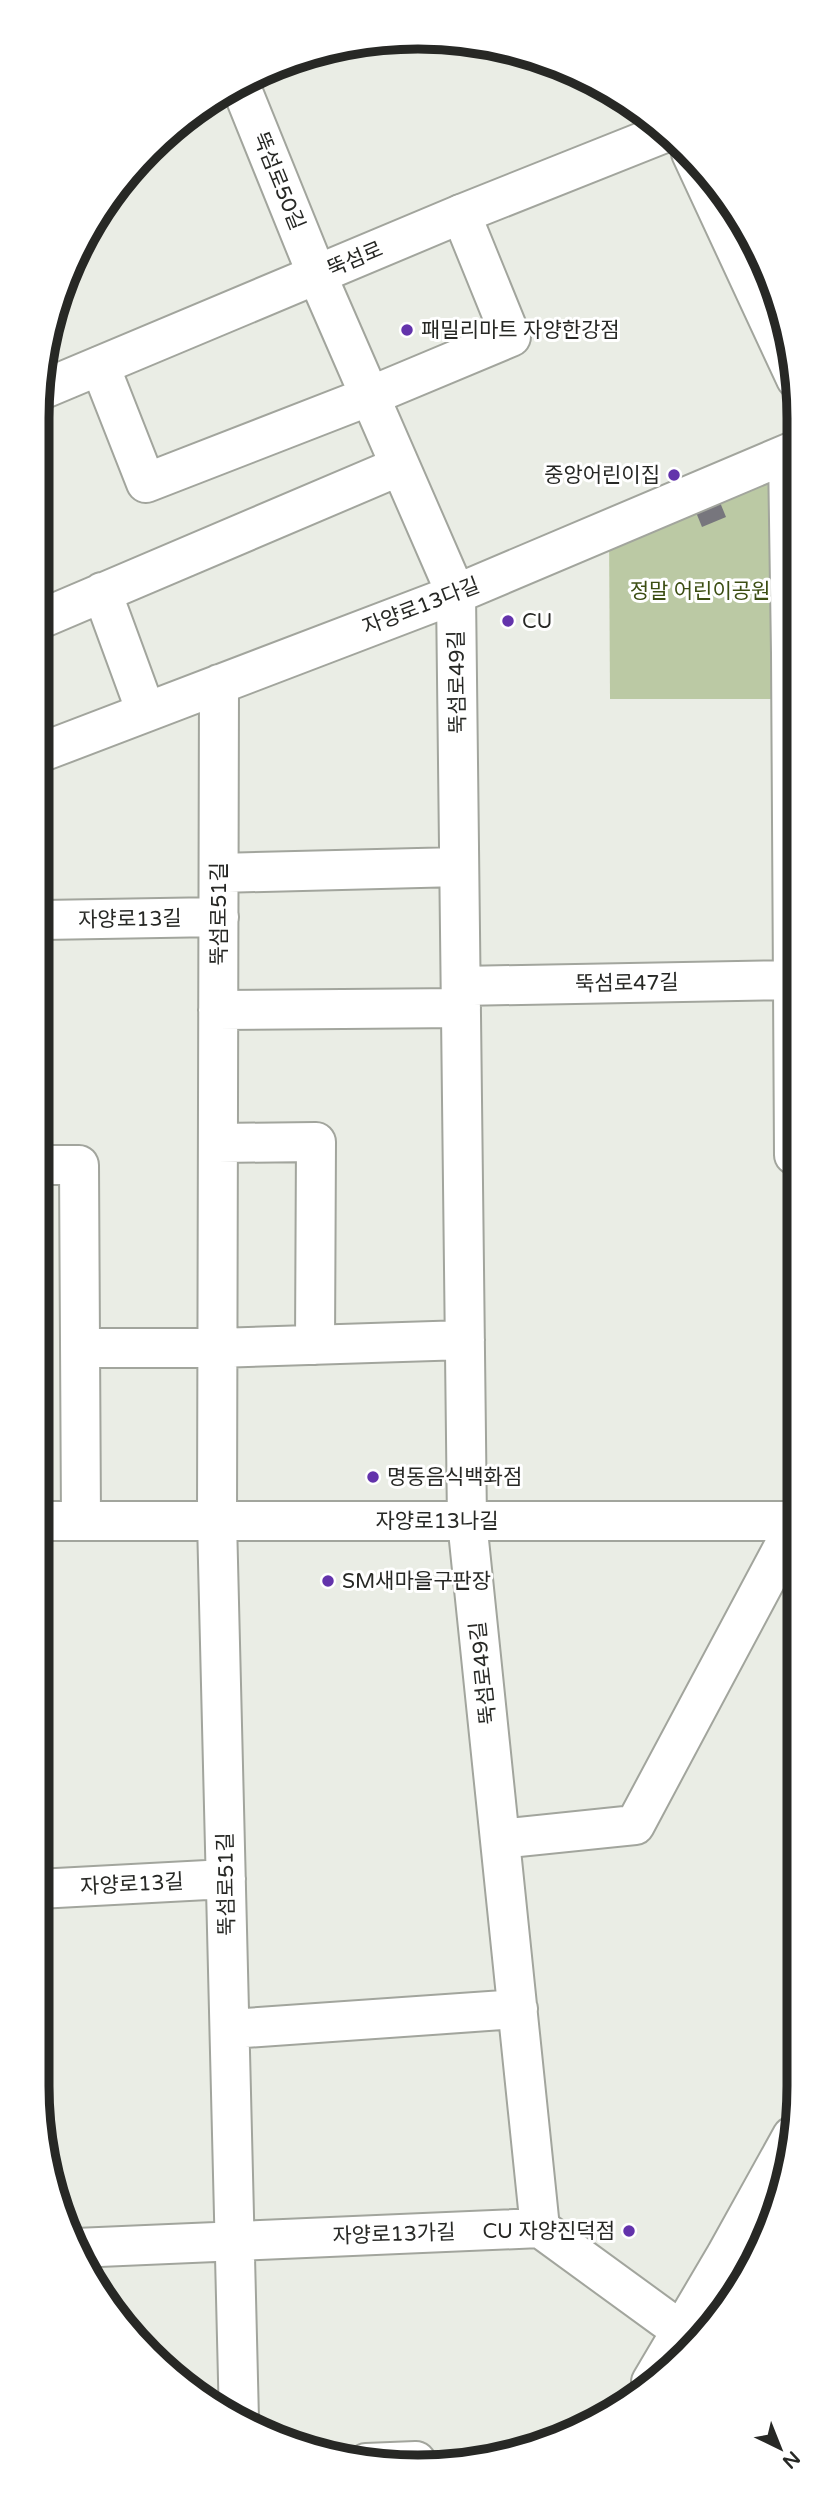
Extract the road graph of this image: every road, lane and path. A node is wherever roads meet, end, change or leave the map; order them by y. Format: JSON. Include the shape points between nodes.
{"nodes":[{"id":1,"x":243,"y":93,"type":"edge"},
{"id":2,"x":656,"y":136,"type":"edge"},
{"id":3,"x":708,"y":190,"type":"edge"},
{"id":4,"x":461,"y":214,"type":"junction"},
{"id":5,"x":317,"y":275,"type":"junction"},
{"id":6,"x":779,"y":343,"type":"edge"},
{"id":7,"x":100,"y":366,"type":"junction"},
{"id":8,"x":51,"y":386,"type":"edge"},
{"id":9,"x":370,"y":396,"type":"junction"},
{"id":10,"x":787,"y":454,"type":"edge"},
{"id":11,"x":400,"y":466,"type":"junction"},
{"id":12,"x":102,"y":592,"type":"junction"},
{"id":13,"x":456,"y":594,"type":"junction"},
{"id":14,"x":49,"y":615,"type":"edge"},
{"id":15,"x":219,"y":684,"type":"junction"},
{"id":16,"x":146,"y":712,"type":"junction"},
{"id":17,"x":49,"y":749,"type":"edge"},
{"id":18,"x":459,"y":867,"type":"junction"},
{"id":19,"x":219,"y":873,"type":"junction"},
{"id":20,"x":219,"y":918,"type":"junction"},
{"id":21,"x":49,"y":920,"type":"edge"},
{"id":22,"x":787,"y":980,"type":"edge"},
{"id":23,"x":461,"y":997,"type":"junction"},
{"id":24,"x":218,"y":1010,"type":"junction"},
{"id":25,"x":218,"y":1143,"type":"junction"},
{"id":26,"x":49,"y":1165,"type":"edge"},
{"id":27,"x":465,"y":1340,"type":"junction"},
{"id":28,"x":315,"y":1345,"type":"junction"},
{"id":29,"x":217,"y":1348,"type":"junction"},
{"id":30,"x":81,"y":1349,"type":"junction"},
{"id":31,"x":49,"y":1521,"type":"edge"},
{"id":32,"x":81,"y":1521,"type":"junction"},
{"id":33,"x":217,"y":1521,"type":"junction"},
{"id":34,"x":467,"y":1521,"type":"junction"},
{"id":35,"x":787,"y":1521,"type":"edge"},
{"id":36,"x":787,"y":1540,"type":"edge"},
{"id":37,"x":500,"y":1839,"type":"junction"},
{"id":38,"x":226,"y":1878,"type":"junction"},
{"id":39,"x":49,"y":1887,"type":"edge"},
{"id":40,"x":518,"y":2009,"type":"junction"},
{"id":41,"x":230,"y":2029,"type":"junction"},
{"id":42,"x":777,"y":2170,"type":"edge"},
{"id":43,"x":540,"y":2228,"type":"junction"},
{"id":44,"x":235,"y":2241,"type":"junction"},
{"id":45,"x":86,"y":2248,"type":"edge"},
{"id":46,"x":737,"y":2261,"type":"edge"},
{"id":47,"x":680,"y":2330,"type":"junction"},
{"id":48,"x":662,"y":2362,"type":"edge"},
{"id":49,"x":239,"y":2409,"type":"edge"}],
"edges":[{"from":1,"to":5,"type":"street","name":"뚝섬로50길"},
{"from":2,"to":4,"type":"street","name":"뚝섬로"},
{"from":3,"to":6,"type":"street"},
{"from":4,"to":5,"type":"street","name":"뚝섬로"},
{"from":4,"to":9,"type":"street","via":[[511,337]]},
{"from":5,"to":7,"type":"street","name":"뚝섬로"},
{"from":5,"to":9,"type":"street","name":"뚝섬로49길"},
{"from":7,"to":8,"type":"street","name":"뚝섬로"},
{"from":7,"to":9,"type":"street","via":[[146,483]]},
{"from":9,"to":11,"type":"street","name":"뚝섬로49길"},
{"from":10,"to":13,"type":"street","name":"자양로13다길"},
{"from":11,"to":12,"type":"street"},
{"from":11,"to":13,"type":"street","name":"뚝섬로49길"},
{"from":12,"to":14,"type":"street"},
{"from":12,"to":16,"type":"street"},
{"from":13,"to":15,"type":"street","name":"자양로13다길"},
{"from":13,"to":18,"type":"street","name":"뚝섬로49길"},
{"from":15,"to":16,"type":"street","name":"자양로13다길"},
{"from":15,"to":19,"type":"street","name":"뚝섬로51길"},
{"from":16,"to":17,"type":"street","name":"자양로13다길"},
{"from":18,"to":19,"type":"street"},
{"from":18,"to":23,"type":"street","name":"뚝섬로49길"},
{"from":19,"to":20,"type":"street","name":"뚝섬로51길"},
{"from":20,"to":21,"type":"street","name":"자양로13길"},
{"from":20,"to":24,"type":"street","name":"뚝섬로51길"},
{"from":22,"to":23,"type":"street","name":"뚝섬로47길"},
{"from":23,"to":24,"type":"street"},
{"from":23,"to":27,"type":"street","name":"뚝섬로49길"},
{"from":24,"to":25,"type":"street","name":"뚝섬로51길"},
{"from":25,"to":28,"type":"street","via":[[316,1142]]},
{"from":25,"to":29,"type":"street","name":"뚝섬로51길"},
{"from":26,"to":30,"type":"street","via":[[79,1165]]},
{"from":27,"to":28,"type":"street"},
{"from":27,"to":34,"type":"street","name":"뚝섬로49길"},
{"from":28,"to":29,"type":"street"},
{"from":29,"to":30,"type":"street"},
{"from":29,"to":33,"type":"street","name":"뚝섬로51길"},
{"from":30,"to":32,"type":"street"},
{"from":31,"to":32,"type":"street","name":"자양로13나길"},
{"from":32,"to":33,"type":"street","name":"자양로13나길"},
{"from":33,"to":34,"type":"street","name":"자양로13나길"},
{"from":33,"to":38,"type":"street","name":"뚝섬로51길"},
{"from":34,"to":35,"type":"street","name":"자양로13나길"},
{"from":34,"to":37,"type":"street","name":"뚝섬로49길"},
{"from":36,"to":37,"type":"street","via":[[635,1825]]},
{"from":37,"to":40,"type":"street","name":"뚝섬로49길"},
{"from":38,"to":39,"type":"street","name":"자양로13길"},
{"from":38,"to":41,"type":"street","name":"뚝섬로51길"},
{"from":40,"to":41,"type":"street"},
{"from":40,"to":43,"type":"street","name":"뚝섬로49길"},
{"from":41,"to":44,"type":"street","name":"뚝섬로51길"},
{"from":42,"to":46,"type":"street"},
{"from":43,"to":44,"type":"street","name":"자양로13가길"},
{"from":43,"to":47,"type":"street"},
{"from":44,"to":45,"type":"street","name":"자양로13가길"},
{"from":44,"to":49,"type":"street","name":"뚝섬로51길"},
{"from":46,"to":47,"type":"street"},
{"from":47,"to":48,"type":"street"}]}
